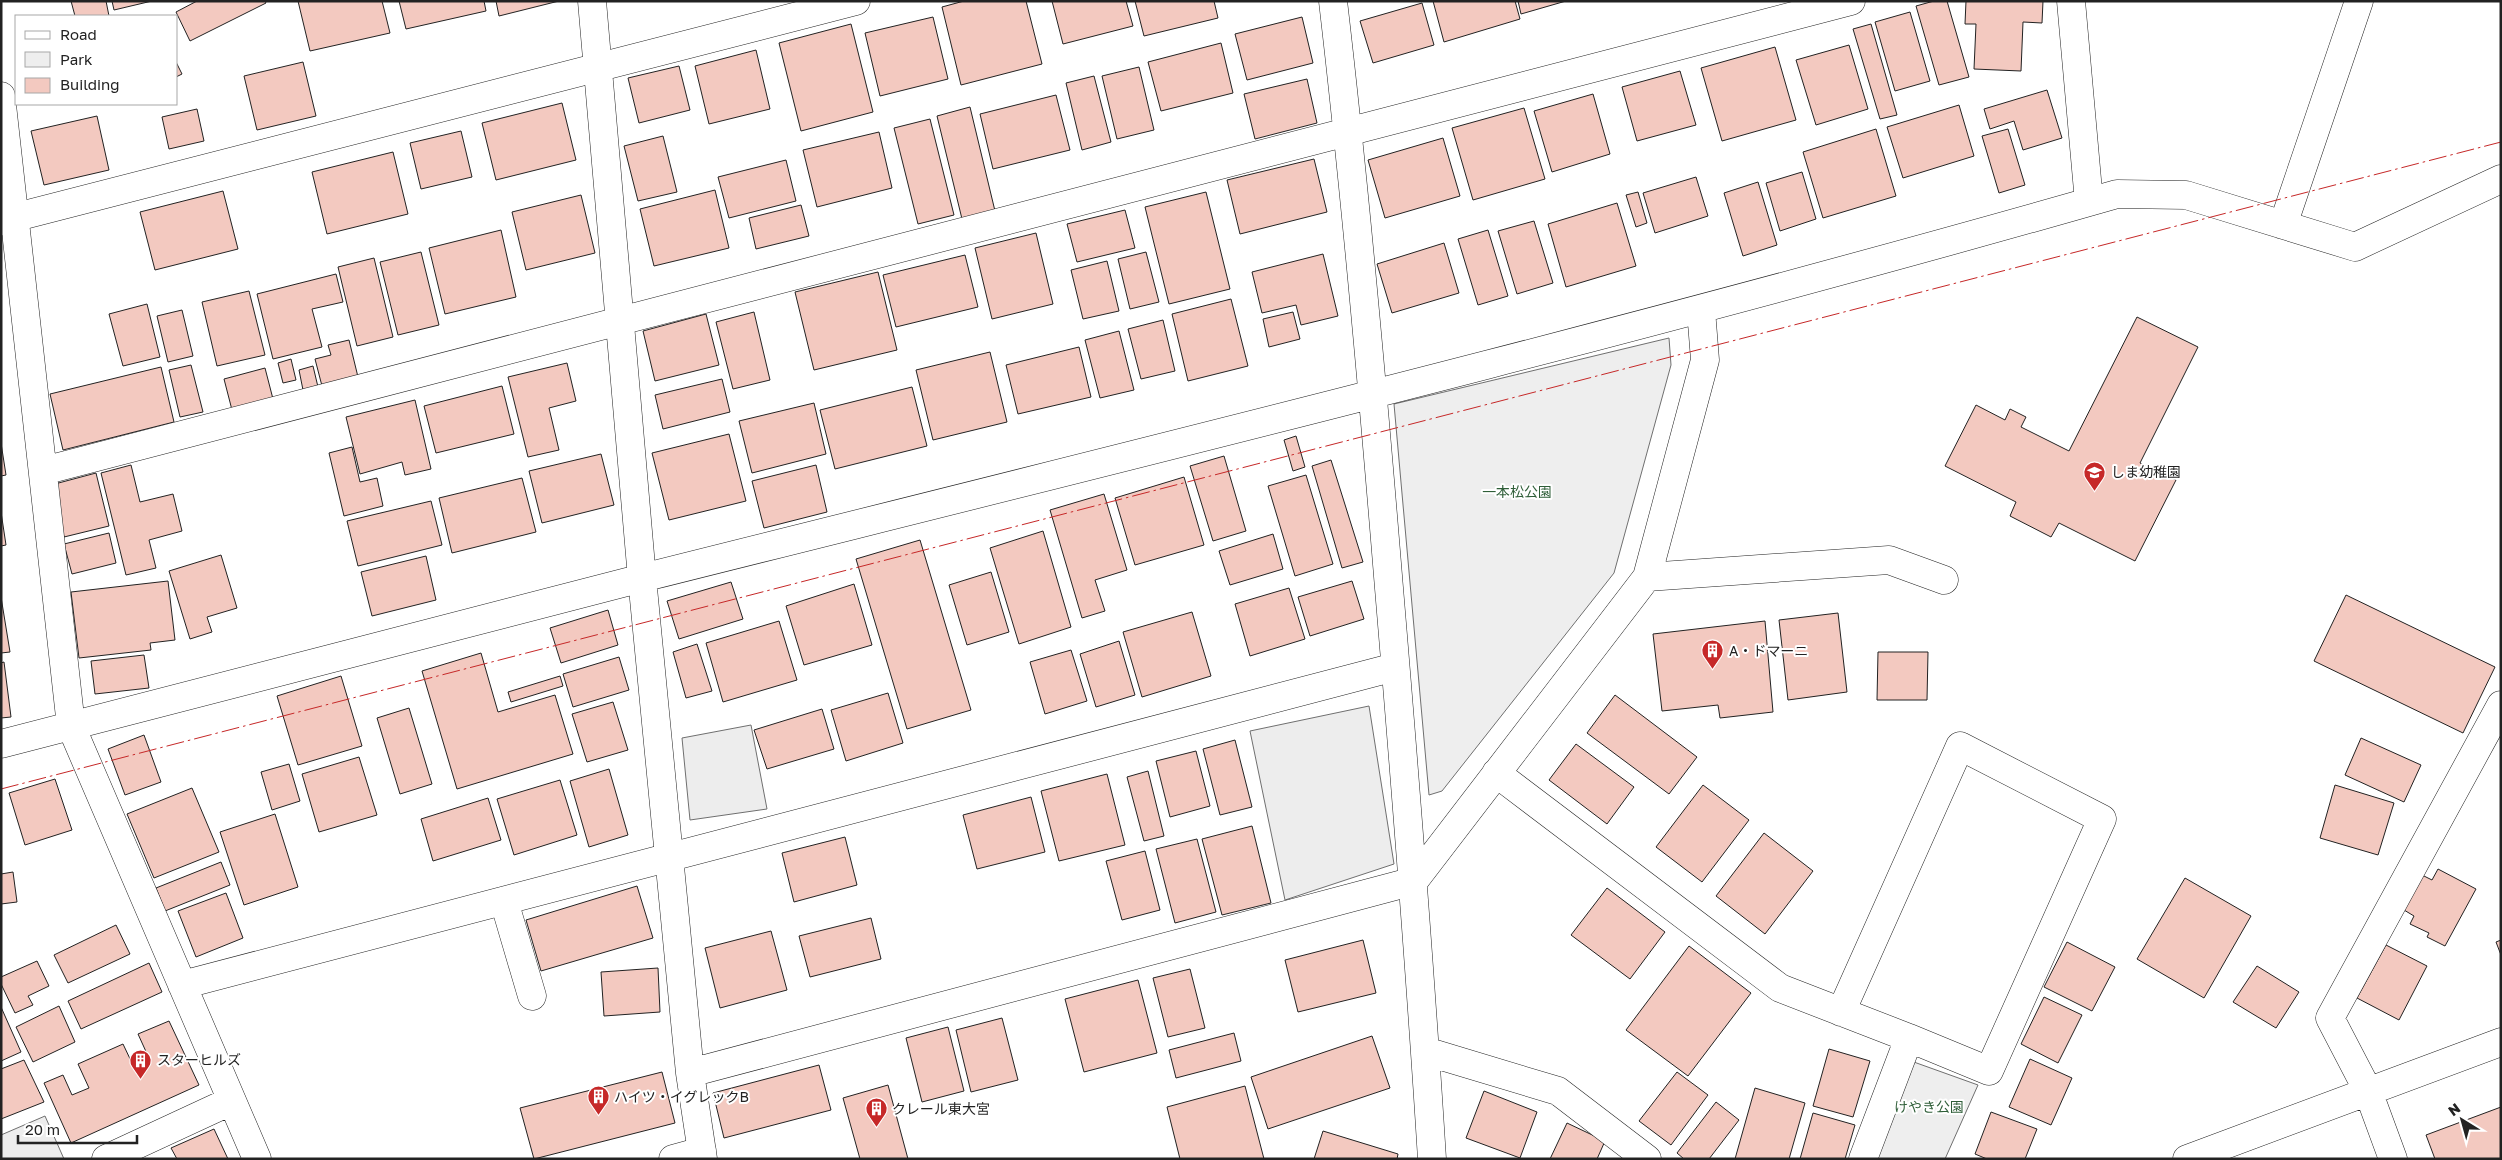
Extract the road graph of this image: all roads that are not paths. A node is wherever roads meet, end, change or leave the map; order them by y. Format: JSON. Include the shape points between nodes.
{"nodes":[{"id":1,"x":592,"y":1,"type":"edge"},
{"id":2,"x":856,"y":1,"type":"edge"},
{"id":3,"x":1333,"y":1,"type":"edge"},
{"id":4,"x":1851,"y":1,"type":"edge"},
{"id":5,"x":2071,"y":1,"type":"edge"},
{"id":6,"x":2359,"y":1,"type":"edge"},
{"id":7,"x":598,"y":68,"type":"junction"},
{"id":8,"x":1,"y":96,"type":"edge"},
{"id":9,"x":1348,"y":132,"type":"junction"},
{"id":10,"x":2501,"y":180,"type":"edge"},
{"id":11,"x":2089,"y":202,"type":"junction"},
{"id":12,"x":8,"y":219,"type":"edge"},
{"id":13,"x":2283,"y":225,"type":"junction"},
{"id":14,"x":1701,"y":310,"type":"junction"},
{"id":15,"x":620,"y":321,"type":"junction"},
{"id":16,"x":1373,"y":395,"type":"junction"},
{"id":17,"x":43,"y":471,"type":"junction"},
{"id":18,"x":1647,"y":577,"type":"junction"},
{"id":19,"x":642,"y":578,"type":"junction"},
{"id":20,"x":1944,"y":580,"type":"dead end"},
{"id":21,"x":1395,"y":667,"type":"junction"},
{"id":22,"x":2501,"y":705,"type":"edge"},
{"id":23,"x":71,"y":726,"type":"junction"},
{"id":24,"x":1,"y":744,"type":"edge"},
{"id":25,"x":1496,"y":773,"type":"junction"},
{"id":26,"x":670,"y":858,"type":"junction"},
{"id":27,"x":1414,"y":881,"type":"junction"},
{"id":28,"x":504,"y":901,"type":"junction"},
{"id":29,"x":182,"y":986,"type":"junction"},
{"id":30,"x":532,"y":996,"type":"dead end"},
{"id":31,"x":1841,"y":1012,"type":"junction"},
{"id":32,"x":1909,"y":1038,"type":"junction"},
{"id":33,"x":2501,"y":1042,"type":"edge"},
{"id":34,"x":1425,"y":1051,"type":"junction"},
{"id":35,"x":690,"y":1073,"type":"junction"},
{"id":36,"x":2368,"y":1091,"type":"junction"},
{"id":37,"x":231,"y":1101,"type":"junction"},
{"id":38,"x":703,"y":1155,"type":"edge"},
{"id":39,"x":106,"y":1159,"type":"edge"},
{"id":40,"x":257,"y":1159,"type":"edge"},
{"id":41,"x":673,"y":1159,"type":"edge"},
{"id":42,"x":1432,"y":1159,"type":"edge"},
{"id":43,"x":1647,"y":1159,"type":"edge"},
{"id":44,"x":1863,"y":1159,"type":"edge"},
{"id":45,"x":2187,"y":1159,"type":"edge"},
{"id":46,"x":2394,"y":1159,"type":"edge"}],
"edges":[{"from":1,"to":7,"type":"street"},
{"from":2,"to":7,"type":"street"},
{"from":3,"to":9,"type":"street"},
{"from":4,"to":9,"type":"street"},
{"from":5,"to":11,"type":"street"},
{"from":6,"to":13,"type":"street"},
{"from":7,"to":12,"type":"street"},
{"from":7,"to":15,"type":"street"},
{"from":8,"to":12,"type":"street"},
{"from":9,"to":15,"type":"street"},
{"from":9,"to":16,"type":"street"},
{"from":10,"to":13,"type":"street","via":[[2355,247]]},
{"from":11,"to":13,"type":"street","via":[[2117,194],[2186,195]]},
{"from":11,"to":14,"type":"street"},
{"from":12,"to":17,"type":"street"},
{"from":14,"to":16,"type":"street"},
{"from":14,"to":18,"type":"street","via":[[1705,360]]},
{"from":15,"to":17,"type":"street"},
{"from":15,"to":19,"type":"street"},
{"from":16,"to":19,"type":"street"},
{"from":16,"to":21,"type":"street"},
{"from":17,"to":23,"type":"street"},
{"from":18,"to":20,"type":"street","via":[[1889,560]]},
{"from":18,"to":25,"type":"street"},
{"from":19,"to":23,"type":"street"},
{"from":19,"to":26,"type":"street"},
{"from":21,"to":26,"type":"street"},
{"from":21,"to":27,"type":"street"},
{"from":22,"to":36,"type":"street","via":[[2330,1018]]},
{"from":23,"to":24,"type":"street"},
{"from":23,"to":29,"type":"street"},
{"from":25,"to":27,"type":"street"},
{"from":25,"to":31,"type":"street","via":[[1780,988]]},
{"from":26,"to":28,"type":"street"},
{"from":26,"to":35,"type":"street"},
{"from":27,"to":34,"type":"street"},
{"from":27,"to":35,"type":"street"},
{"from":28,"to":29,"type":"street"},
{"from":28,"to":30,"type":"street"},
{"from":29,"to":37,"type":"street"},
{"from":31,"to":32,"type":"street"},
{"from":31,"to":32,"type":"street","via":[[1960,746],[2102,819],[1989,1071]]},
{"from":32,"to":44,"type":"street"},
{"from":33,"to":36,"type":"street"},
{"from":34,"to":42,"type":"street"},
{"from":34,"to":43,"type":"street","via":[[1558,1091]]},
{"from":35,"to":38,"type":"street"},
{"from":36,"to":45,"type":"street"},
{"from":36,"to":46,"type":"street"},
{"from":37,"to":39,"type":"street"},
{"from":37,"to":40,"type":"street"},
{"from":38,"to":41,"type":"street"}]}
